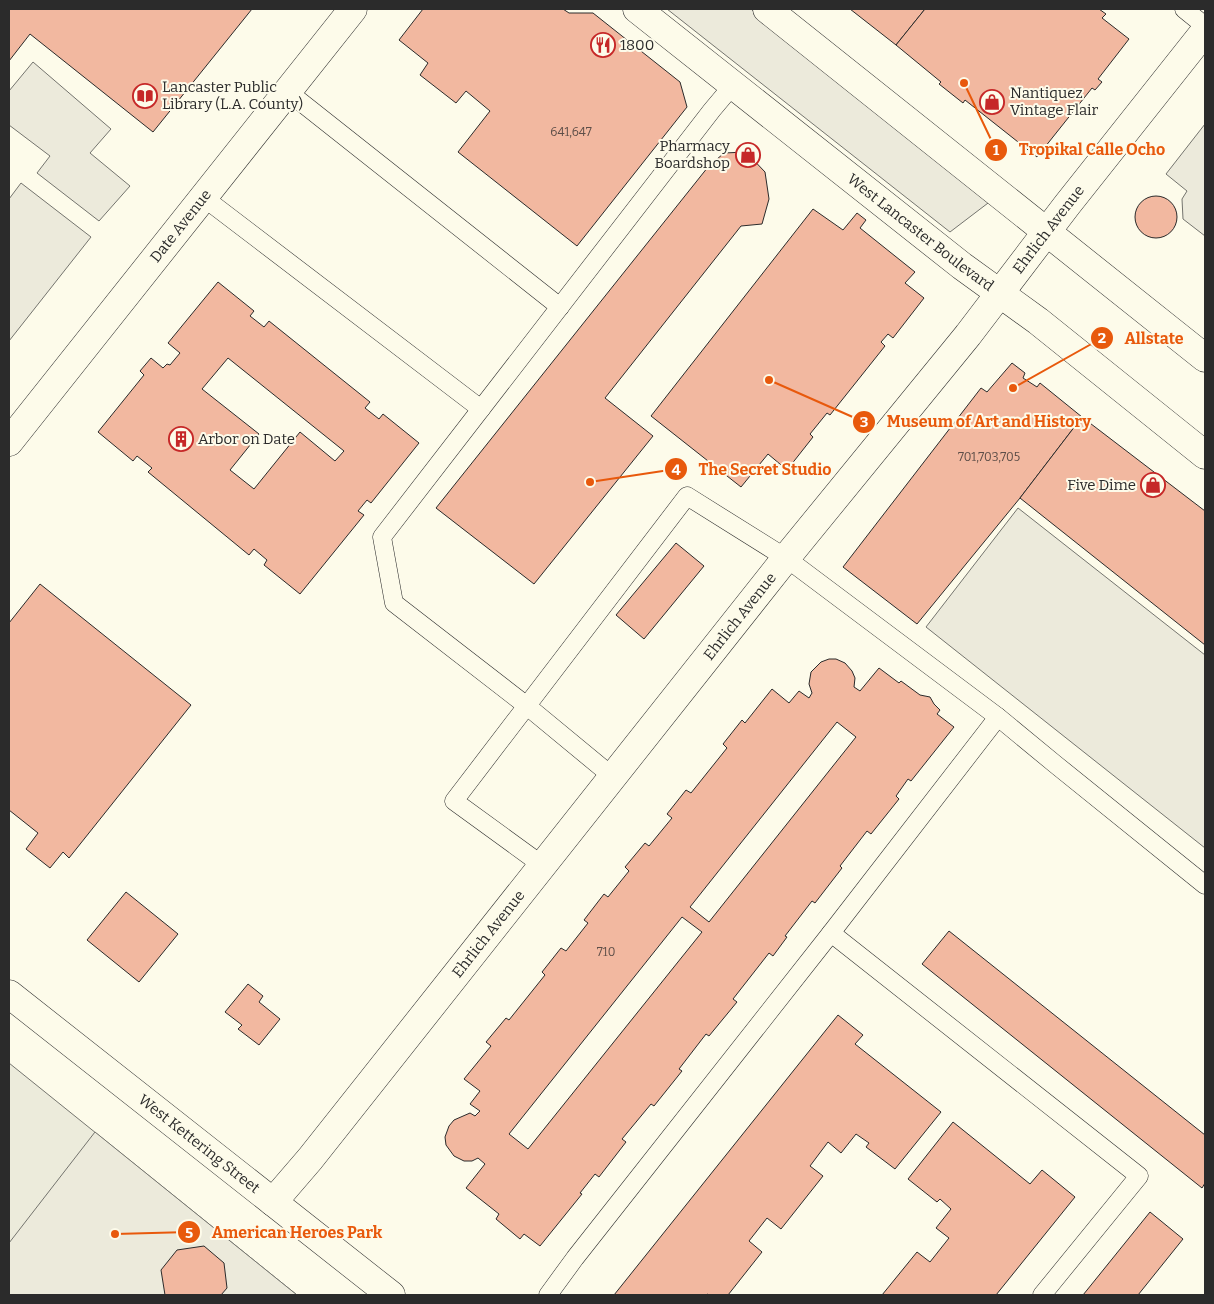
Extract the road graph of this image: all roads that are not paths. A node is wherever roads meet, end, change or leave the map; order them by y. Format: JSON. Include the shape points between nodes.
{"nodes":[{"id":1,"x":353,"y":9,"type":"edge"},
{"id":2,"x":637,"y":9,"type":"edge"},
{"id":3,"x":767,"y":9,"type":"edge"},
{"id":4,"x":1184,"y":9,"type":"edge"},
{"id":5,"x":1205,"y":26,"type":"edge"},
{"id":6,"x":1205,"y":31,"type":"edge"},
{"id":7,"x":733,"y":85,"type":"junction"},
{"id":8,"x":287,"y":92,"type":"junction"},
{"id":9,"x":203,"y":197,"type":"junction"},
{"id":10,"x":1047,"y":232,"type":"junction"},
{"id":11,"x":1000,"y":292,"type":"junction"},
{"id":12,"x":560,"y":307,"type":"junction"},
{"id":13,"x":1205,"y":358,"type":"edge"},
{"id":14,"x":481,"y":409,"type":"junction"},
{"id":15,"x":9,"y":442,"type":"edge"},
{"id":16,"x":1205,"y":455,"type":"edge"},
{"id":17,"x":786,"y":558,"type":"junction"},
{"id":18,"x":527,"y":706,"type":"junction"},
{"id":19,"x":998,"y":717,"type":"junction"},
{"id":20,"x":613,"y":777,"type":"junction"},
{"id":21,"x":542,"y":865,"type":"junction"},
{"id":22,"x":1205,"y":885,"type":"edge"},
{"id":23,"x":831,"y":933,"type":"junction"},
{"id":24,"x":9,"y":994,"type":"edge"},
{"id":25,"x":273,"y":1202,"type":"junction"},
{"id":26,"x":391,"y":1295,"type":"edge"},
{"id":27,"x":548,"y":1295,"type":"edge"},
{"id":28,"x":1042,"y":1295,"type":"edge"}],
"edges":[{"from":1,"to":8,"type":"street","name":"Date Avenue"},
{"from":2,"to":7,"type":"street","name":"West Lancaster Boulevard"},
{"from":3,"to":10,"type":"street"},
{"from":4,"to":5,"type":"lane"},
{"from":6,"to":10,"type":"street","name":"Ehrlich Avenue"},
{"from":7,"to":11,"type":"street","name":"West Lancaster Boulevard","via":[[962,266]]},
{"from":7,"to":12,"type":"lane"},
{"from":8,"to":9,"type":"street","name":"Date Avenue"},
{"from":8,"to":12,"type":"lane"},
{"from":9,"to":14,"type":"lane"},
{"from":9,"to":15,"type":"street","name":"Date Avenue"},
{"from":10,"to":11,"type":"street","name":"Ehrlich Avenue"},
{"from":10,"to":13,"type":"street"},
{"from":11,"to":16,"type":"street","name":"West Lancaster Boulevard"},
{"from":11,"to":17,"type":"street","name":"Ehrlich Avenue"},
{"from":12,"to":14,"type":"lane"},
{"from":14,"to":18,"type":"lane","via":[[382,537],[394,603]]},
{"from":17,"to":18,"type":"lane","via":[[687,496]]},
{"from":17,"to":19,"type":"lane"},
{"from":17,"to":20,"type":"street","name":"Ehrlich Avenue"},
{"from":18,"to":20,"type":"lane"},
{"from":18,"to":21,"type":"lane","via":[[454,801]]},
{"from":19,"to":22,"type":"lane"},
{"from":19,"to":23,"type":"lane"},
{"from":20,"to":21,"type":"street","name":"Ehrlich Avenue"},
{"from":21,"to":25,"type":"street","name":"Ehrlich Avenue"},
{"from":23,"to":27,"type":"lane"},
{"from":23,"to":28,"type":"lane","via":[[1140,1176]]},
{"from":24,"to":25,"type":"street","name":"West Kettering Street"},
{"from":25,"to":26,"type":"street","name":"West Kettering Street"}]}
